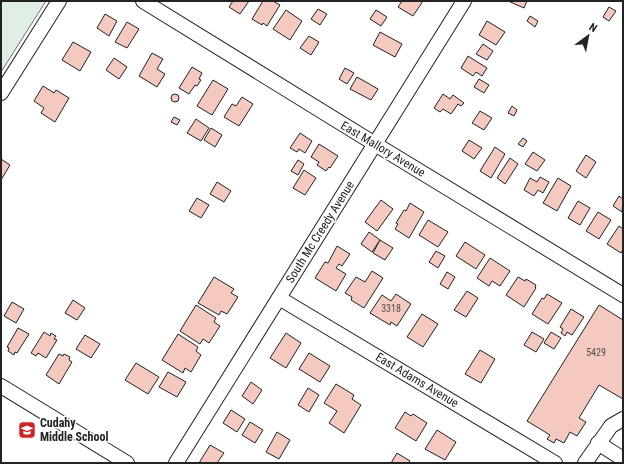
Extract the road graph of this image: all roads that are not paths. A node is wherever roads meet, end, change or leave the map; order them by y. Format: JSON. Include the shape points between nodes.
{"nodes":[{"id":1,"x":59,"y":1,"type":"edge"},
{"id":2,"x":143,"y":1,"type":"edge"},
{"id":3,"x":464,"y":1,"type":"edge"},
{"id":4,"x":1,"y":93,"type":"edge"},
{"id":5,"x":375,"y":144,"type":"junction"},
{"id":6,"x":623,"y":295,"type":"edge"},
{"id":7,"x":280,"y":298,"type":"junction"},
{"id":8,"x":1,"y":386,"type":"edge"},
{"id":9,"x":623,"y":419,"type":"edge"},
{"id":10,"x":598,"y":443,"type":"junction"},
{"id":11,"x":623,"y":459,"type":"edge"},
{"id":12,"x":127,"y":463,"type":"edge"},
{"id":13,"x":176,"y":463,"type":"edge"},
{"id":14,"x":555,"y":463,"type":"edge"},
{"id":15,"x":585,"y":463,"type":"edge"}],
"edges":[{"from":1,"to":4,"type":"street"},
{"from":2,"to":5,"type":"street","name":"East Mallory Avenue"},
{"from":3,"to":5,"type":"street","name":"South Mc Creedy Avenue"},
{"from":5,"to":6,"type":"street","name":"East Mallory Avenue"},
{"from":5,"to":7,"type":"street","name":"South Mc Creedy Avenue"},
{"from":7,"to":13,"type":"street","name":"South Mc Creedy Avenue"},
{"from":7,"to":14,"type":"street","name":"East Adams Avenue"},
{"from":8,"to":12,"type":"street"},
{"from":9,"to":10,"type":"street","via":[[611,426]]},
{"from":10,"to":11,"type":"street"},
{"from":10,"to":15,"type":"street"}]}
